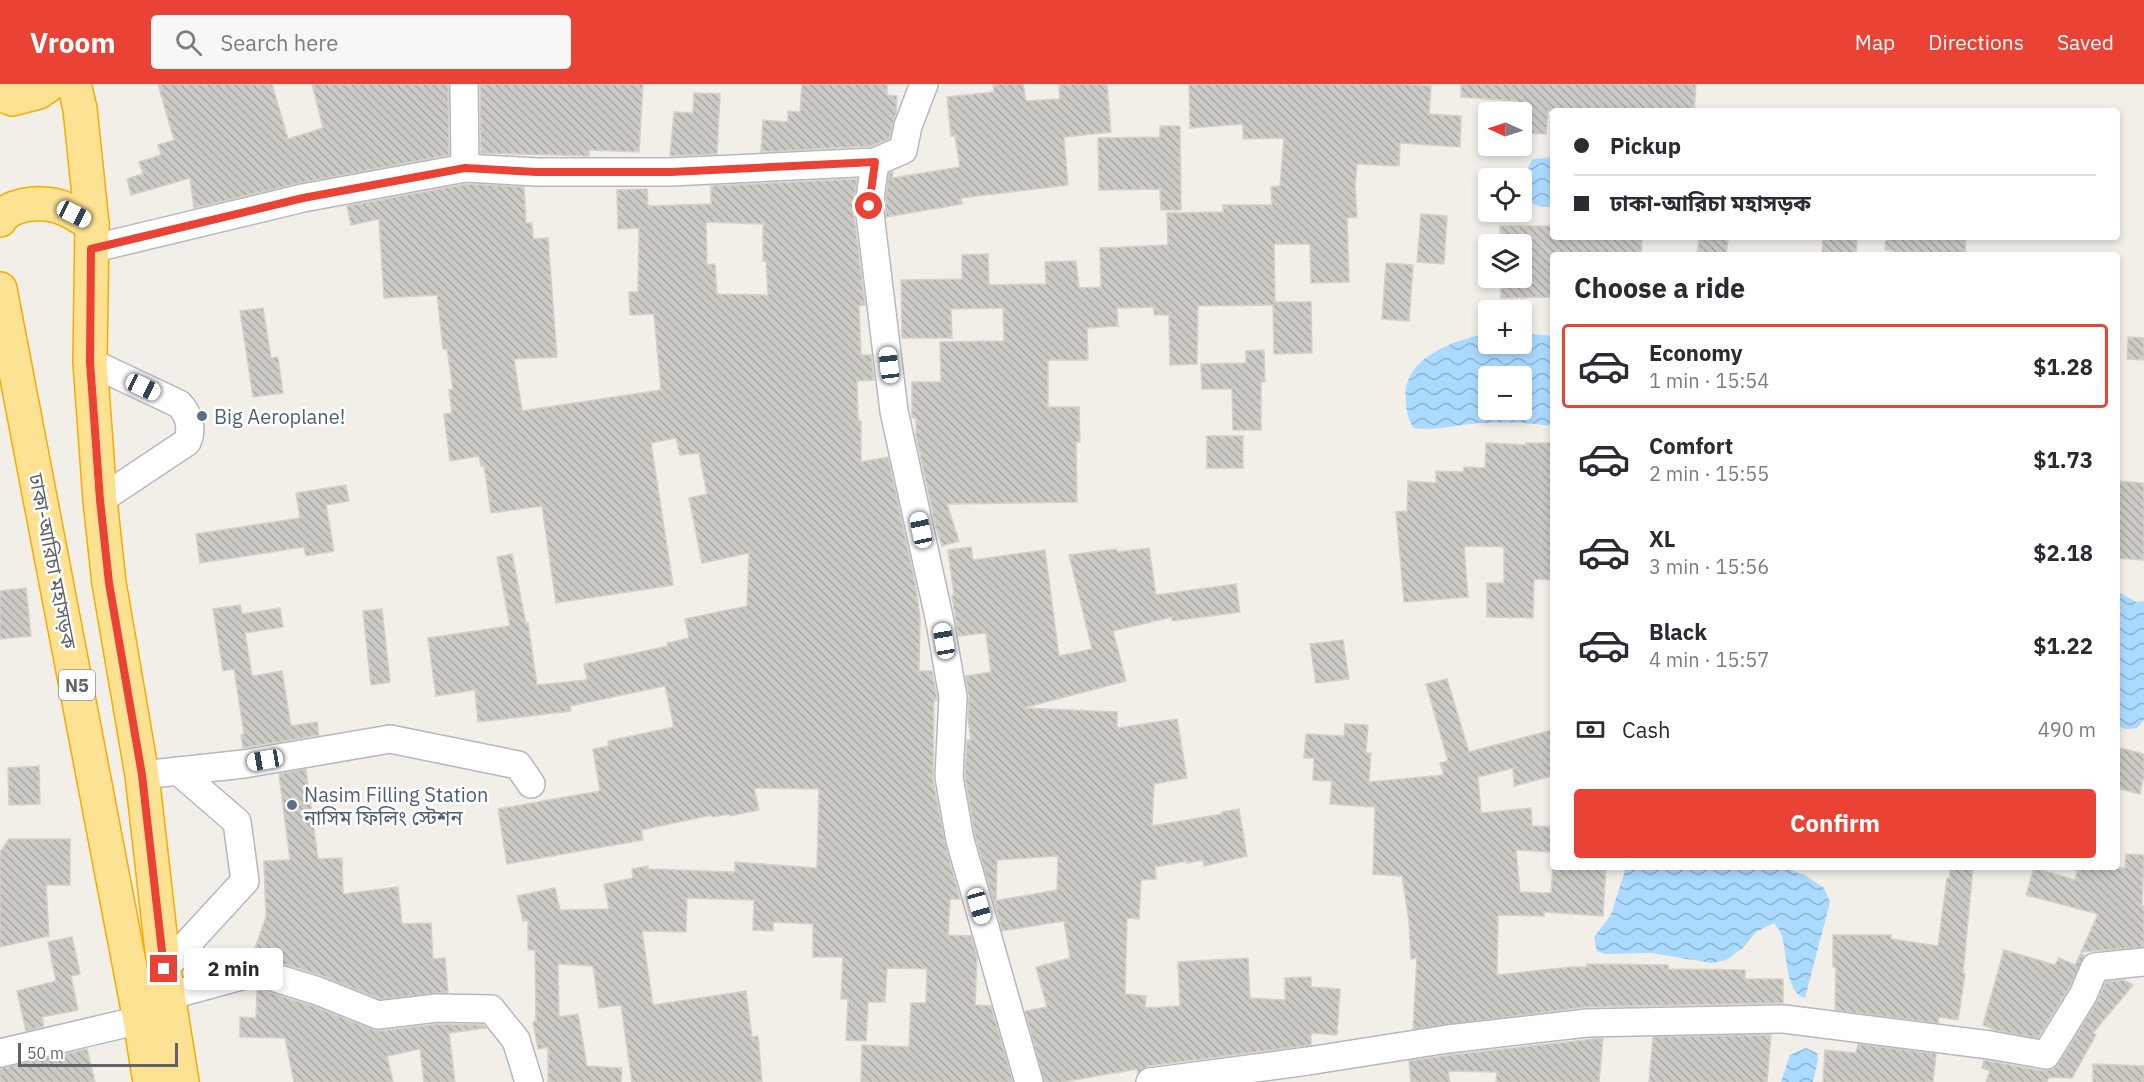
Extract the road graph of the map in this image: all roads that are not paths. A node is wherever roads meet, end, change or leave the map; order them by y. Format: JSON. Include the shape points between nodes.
{"nodes":[{"id":1,"x":50,"y":84,"type":"edge"},
{"id":2,"x":74,"y":84,"type":"edge"},
{"id":3,"x":464,"y":84,"type":"edge"},
{"id":4,"x":924,"y":84,"type":"edge"},
{"id":5,"x":0,"y":93,"type":"edge"},
{"id":6,"x":875,"y":162,"type":"junction"},
{"id":7,"x":465,"y":168,"type":"junction"},
{"id":8,"x":0,"y":219,"type":"edge"},
{"id":9,"x":92,"y":237,"type":"junction"},
{"id":10,"x":0,"y":289,"type":"edge"},
{"id":11,"x":4,"y":325,"type":"edge"},
{"id":12,"x":90,"y":362,"type":"junction"},
{"id":13,"x":100,"y":500,"type":"junction"},
{"id":14,"x":177,"y":771,"type":"junction"},
{"id":15,"x":142,"y":775,"type":"junction"},
{"id":16,"x":531,"y":784,"type":"dead end"},
{"id":17,"x":2144,"y":962,"type":"edge"},
{"id":18,"x":166,"y":982,"type":"junction"},
{"id":19,"x":140,"y":1020,"type":"junction"},
{"id":20,"x":0,"y":1053,"type":"edge"},
{"id":21,"x":150,"y":1082,"type":"edge"},
{"id":22,"x":182,"y":1082,"type":"edge"},
{"id":23,"x":529,"y":1082,"type":"edge"},
{"id":24,"x":1029,"y":1082,"type":"edge"},
{"id":25,"x":1150,"y":1082,"type":"edge"}],
"edges":[{"from":1,"to":5,"type":"highway","via":[[39,92],[12,99]]},
{"from":2,"to":9,"type":"highway","number":"N5","via":[[80,108]]},
{"from":3,"to":7,"type":"street"},
{"from":4,"to":6,"type":"street","via":[[903,150]]},
{"from":6,"to":7,"type":"street","via":[[671,172]]},
{"from":6,"to":24,"type":"street","via":[[869,206],[894,411],[953,697],[949,777],[960,840]]},
{"from":7,"to":9,"type":"street"},
{"from":8,"to":9,"type":"highway","via":[[5,212],[26,205],[55,205]]},
{"from":9,"to":12,"type":"highway","number":"N5"},
{"from":10,"to":11,"type":"highway","name":"ঢাকা-আরিচা মহাসড়ক","number":"N5"},
{"from":11,"to":19,"type":"highway","name":"ঢাকা-আরিচা মহাসড়ক","number":"N5"},
{"from":12,"to":13,"type":"highway","number":"N5"},
{"from":12,"to":13,"type":"street","via":[[179,404],[186,411],[191,433],[187,442]]},
{"from":13,"to":15,"type":"highway","number":"N5","via":[[109,583]]},
{"from":14,"to":15,"type":"street"},
{"from":14,"to":16,"type":"street","via":[[244,764],[390,739],[519,765]]},
{"from":14,"to":18,"type":"street","via":[[237,822],[245,881]]},
{"from":15,"to":18,"type":"highway","number":"N5"},
{"from":17,"to":25,"type":"street","via":[[2095,967],[2083,995],[2046,1055],[1784,1018],[1587,1023]]},
{"from":18,"to":22,"type":"highway","number":"N5"},
{"from":18,"to":23,"type":"street","via":[[256,972],[378,1015],[437,1008],[491,1009],[516,1040]]},
{"from":19,"to":20,"type":"street"},
{"from":19,"to":21,"type":"highway","name":"ঢাকা-আরিচা মহাসড়ক","number":"N5"}]}
